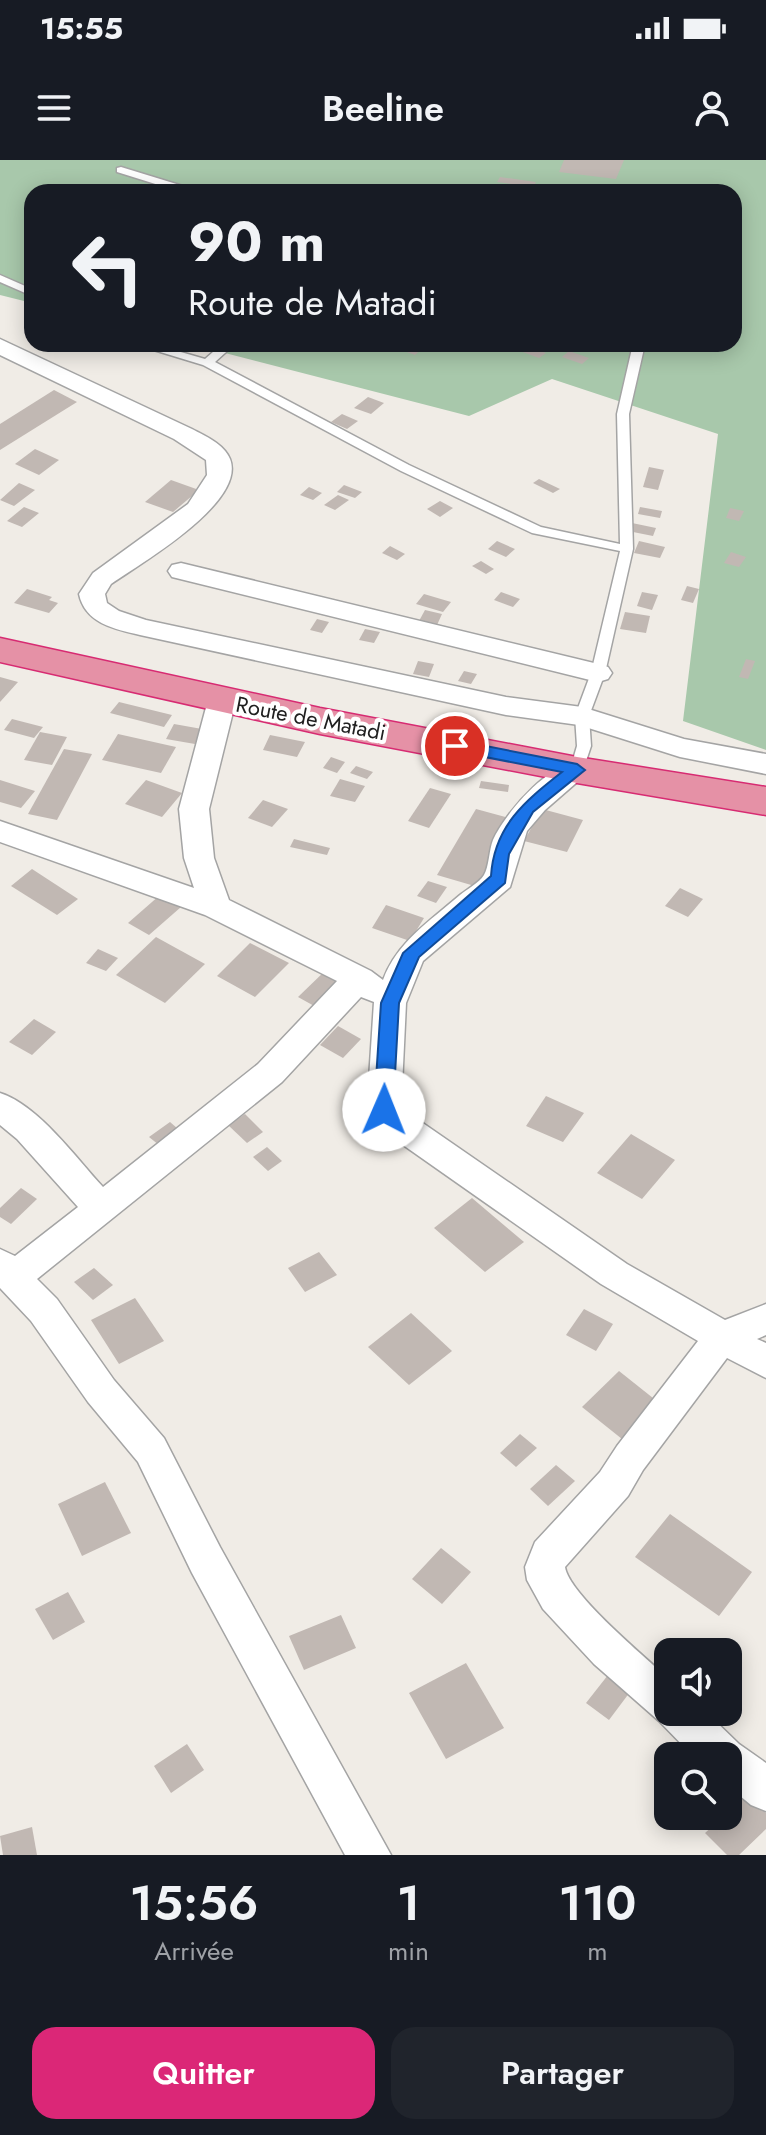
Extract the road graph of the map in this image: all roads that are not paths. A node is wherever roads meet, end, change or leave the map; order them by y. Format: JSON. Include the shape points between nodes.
{"nodes":[{"id":1,"x":121,"y":170,"type":"dead end"},
{"id":2,"x":166,"y":184,"type":"edge"},
{"id":3,"x":0,"y":278,"type":"edge"},
{"id":4,"x":24,"y":289,"type":"edge"},
{"id":5,"x":0,"y":346,"type":"edge"},
{"id":6,"x":168,"y":352,"type":"edge"},
{"id":7,"x":220,"y":352,"type":"edge"},
{"id":8,"x":637,"y":352,"type":"edge"},
{"id":9,"x":207,"y":363,"type":"junction"},
{"id":10,"x":627,"y":549,"type":"junction"},
{"id":11,"x":181,"y":571,"type":"dead end"},
{"id":12,"x":0,"y":650,"type":"edge"},
{"id":13,"x":598,"y":673,"type":"junction"},
{"id":14,"x":222,"y":700,"type":"junction"},
{"id":15,"x":582,"y":716,"type":"junction"},
{"id":16,"x":766,"y":764,"type":"edge"},
{"id":17,"x":577,"y":770,"type":"junction"},
{"id":18,"x":766,"y":801,"type":"edge"},
{"id":19,"x":0,"y":831,"type":"edge"},
{"id":20,"x":216,"y":907,"type":"junction"},
{"id":21,"x":360,"y":979,"type":"junction"},
{"id":22,"x":390,"y":1003,"type":"junction"},
{"id":23,"x":0,"y":1106,"type":"edge"},
{"id":24,"x":100,"y":1207,"type":"junction"},
{"id":25,"x":7,"y":1271,"type":"edge"},
{"id":26,"x":766,"y":1319,"type":"edge"},
{"id":27,"x":722,"y":1337,"type":"junction"},
{"id":28,"x":766,"y":1362,"type":"edge"},
{"id":29,"x":654,"y":1692,"type":"edge"},
{"id":30,"x":691,"y":1726,"type":"edge"},
{"id":31,"x":708,"y":1742,"type":"edge"},
{"id":32,"x":742,"y":1771,"type":"edge"},
{"id":33,"x":766,"y":1790,"type":"edge"},
{"id":34,"x":369,"y":1855,"type":"edge"}],
"edges":[{"from":1,"to":2,"type":"lane"},
{"from":3,"to":4,"type":"lane"},
{"from":5,"to":15,"type":"street","via":[[183,434],[218,460],[221,474],[194,513],[102,579],[92,594],[95,607],[110,617],[350,673]]},
{"from":6,"to":9,"type":"lane"},
{"from":7,"to":9,"type":"lane"},
{"from":8,"to":10,"type":"lane","via":[[623,414]]},
{"from":9,"to":10,"type":"lane","via":[[405,468],[537,530]]},
{"from":10,"to":13,"type":"lane"},
{"from":11,"to":13,"type":"street"},
{"from":12,"to":14,"type":"highway","name":"Route de Matadi"},
{"from":13,"to":15,"type":"lane"},
{"from":14,"to":17,"type":"highway","name":"Route de Matadi"},
{"from":14,"to":20,"type":"street","via":[[194,809],[199,858]]},
{"from":15,"to":16,"type":"street","via":[[680,748]]},
{"from":15,"to":17,"type":"lane","via":[[584,746]]},
{"from":17,"to":18,"type":"highway","name":"Route de Matadi"},
{"from":17,"to":22,"type":"street","via":[[527,808],[501,854],[499,879],[412,953]]},
{"from":19,"to":20,"type":"street"},
{"from":20,"to":21,"type":"street"},
{"from":21,"to":22,"type":"street"},
{"from":21,"to":24,"type":"street","via":[[270,1073]]},
{"from":22,"to":27,"type":"street","via":[[384,1077],[388,1117],[614,1274]]},
{"from":23,"to":24,"type":"street"},
{"from":24,"to":25,"type":"street"},
{"from":25,"to":34,"type":"street","via":[[44,1310],[151,1450]]},
{"from":26,"to":27,"type":"street"},
{"from":27,"to":28,"type":"street"},
{"from":27,"to":29,"type":"street","via":[[614,1484],[549,1555],[545,1567],[557,1596]]},
{"from":30,"to":31,"type":"street"},
{"from":32,"to":33,"type":"street"}]}
